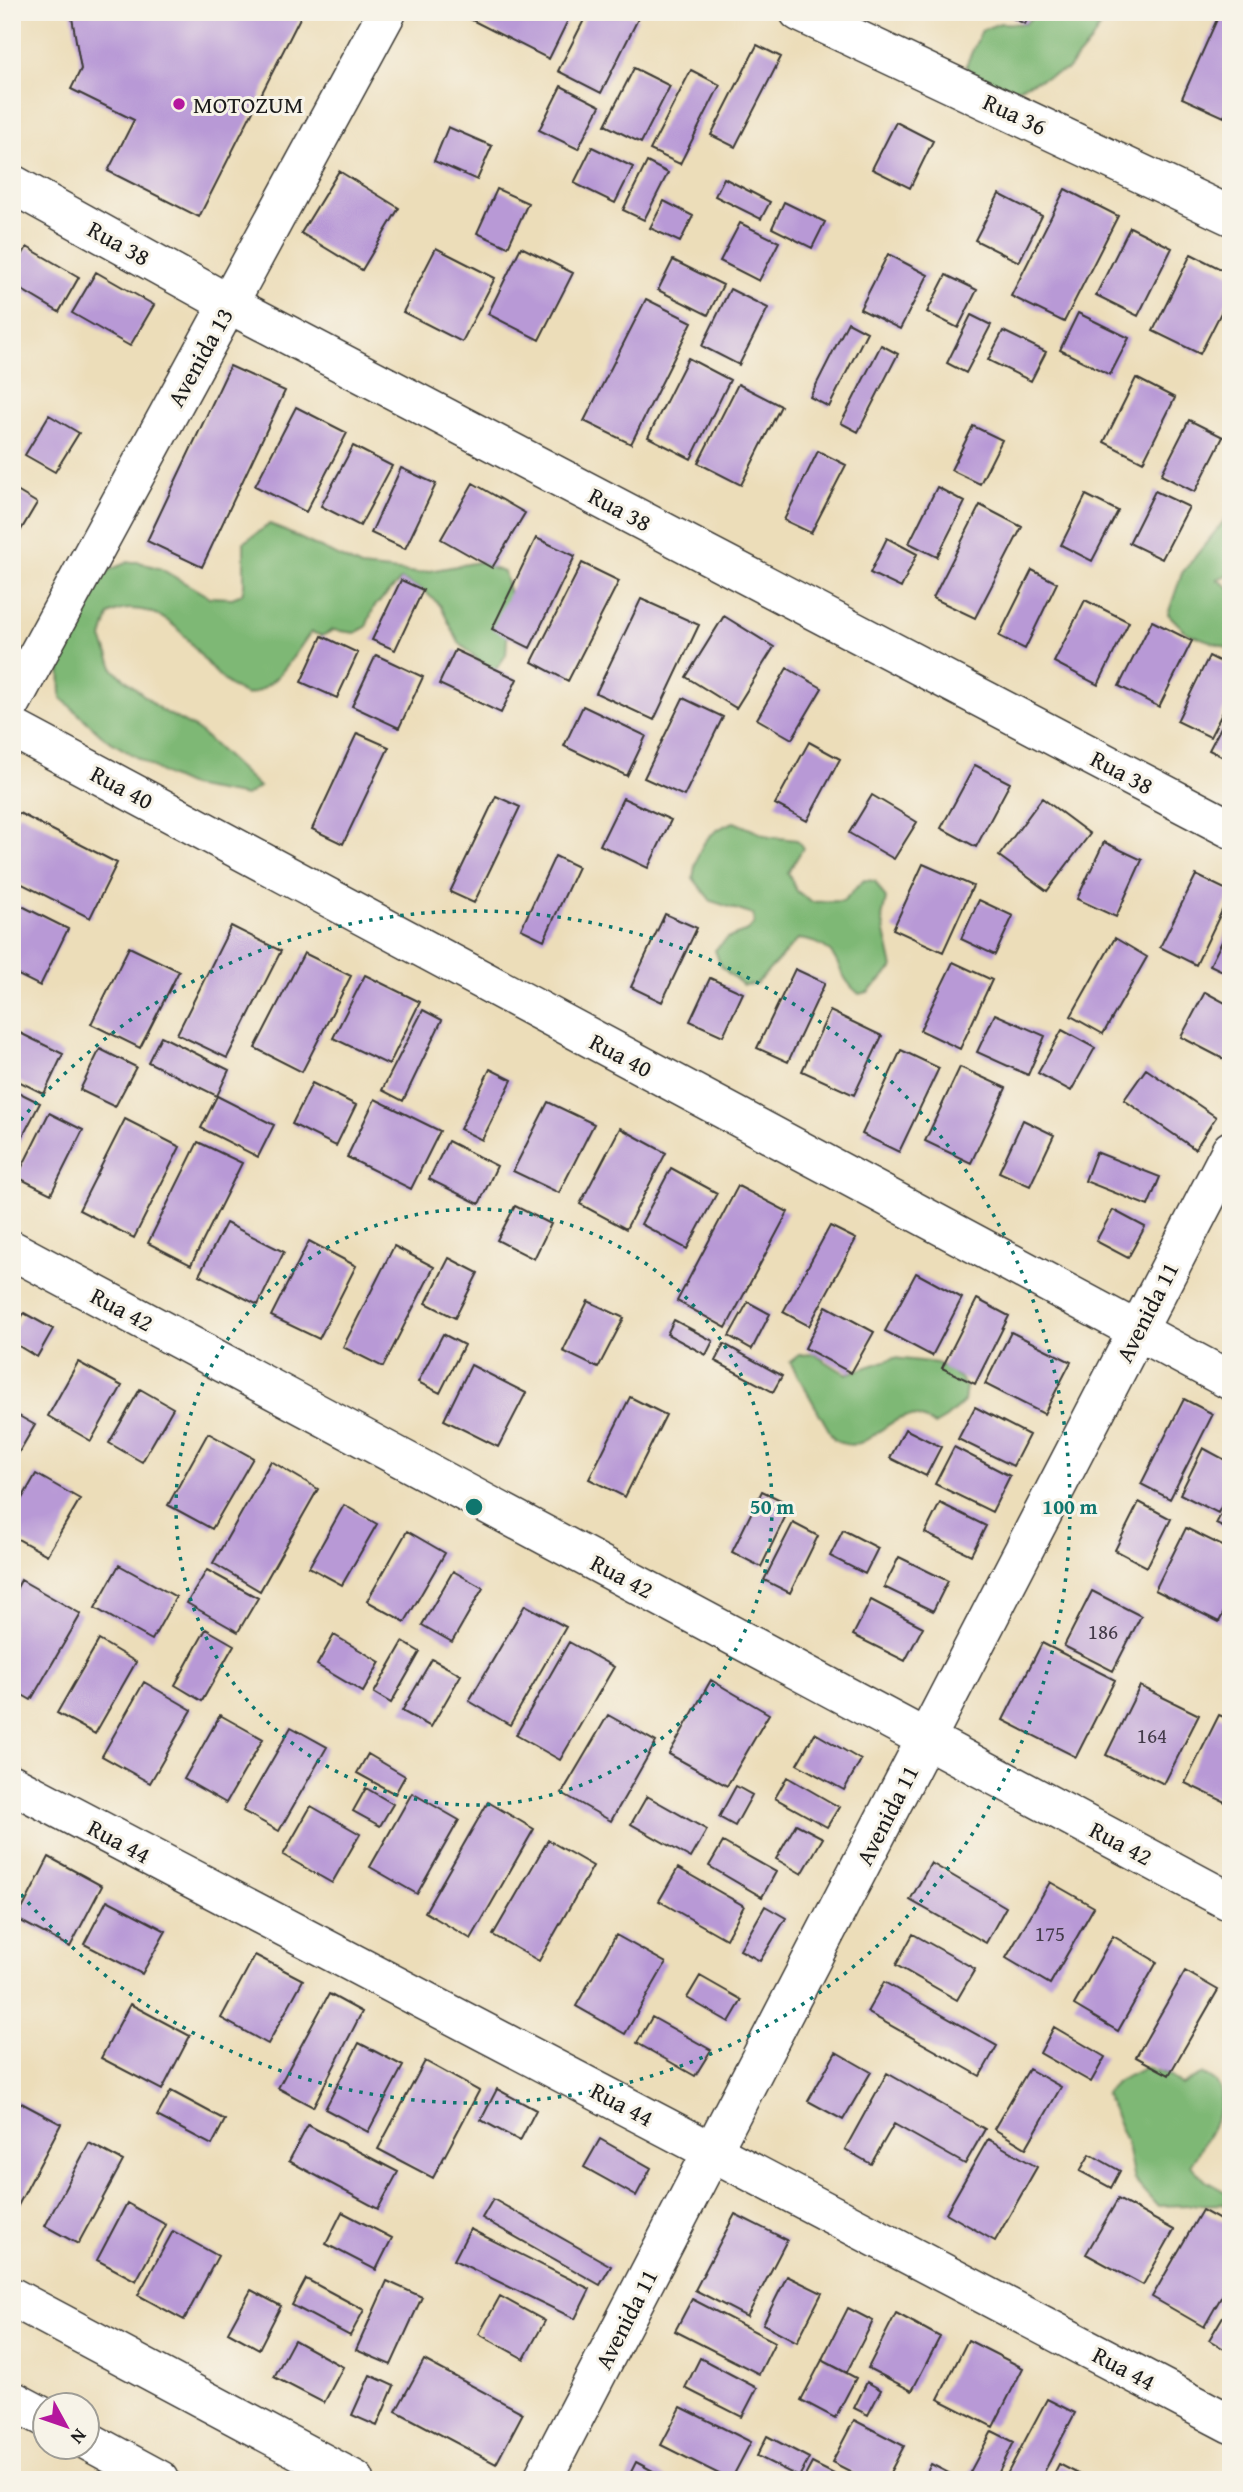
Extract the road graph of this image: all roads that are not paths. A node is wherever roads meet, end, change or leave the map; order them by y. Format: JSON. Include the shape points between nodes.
{"nodes":[{"id":1,"x":387,"y":12,"type":"edge"},
{"id":2,"x":799,"y":12,"type":"edge"},
{"id":3,"x":12,"y":184,"type":"edge"},
{"id":4,"x":1231,"y":216,"type":"edge"},
{"id":5,"x":229,"y":304,"type":"junction"},
{"id":6,"x":12,"y":702,"type":"edge"},
{"id":7,"x":12,"y":728,"type":"edge"},
{"id":8,"x":1231,"y":829,"type":"edge"},
{"id":9,"x":1231,"y":1150,"type":"edge"},
{"id":10,"x":12,"y":1250,"type":"edge"},
{"id":11,"x":1137,"y":1331,"type":"junction"},
{"id":12,"x":1231,"y":1381,"type":"edge"},
{"id":13,"x":926,"y":1739,"type":"junction"},
{"id":14,"x":12,"y":1784,"type":"edge"},
{"id":15,"x":1231,"y":1902,"type":"edge"},
{"id":16,"x":712,"y":2152,"type":"junction"},
{"id":17,"x":12,"y":2297,"type":"edge"},
{"id":18,"x":12,"y":2400,"type":"edge"},
{"id":19,"x":32,"y":2411,"type":"edge"},
{"id":20,"x":1231,"y":2424,"type":"edge"},
{"id":21,"x":102,"y":2449,"type":"edge"},
{"id":22,"x":160,"y":2480,"type":"edge"},
{"id":23,"x":355,"y":2480,"type":"edge"},
{"id":24,"x":542,"y":2480,"type":"edge"}],
"edges":[{"from":1,"to":5,"type":"street","name":"Avenida 13"},
{"from":2,"to":4,"type":"street","name":"Rua 36"},
{"from":3,"to":5,"type":"street","name":"Rua 38"},
{"from":5,"to":6,"type":"street","name":"Avenida 13"},
{"from":5,"to":8,"type":"street","name":"Rua 38"},
{"from":7,"to":11,"type":"street","name":"Rua 40"},
{"from":9,"to":11,"type":"street","name":"Avenida 11"},
{"from":10,"to":13,"type":"street","name":"Rua 42"},
{"from":11,"to":12,"type":"street","name":"Rua 40"},
{"from":11,"to":13,"type":"street","name":"Avenida 11"},
{"from":13,"to":15,"type":"street","name":"Rua 42"},
{"from":13,"to":16,"type":"street","name":"Avenida 11"},
{"from":14,"to":16,"type":"street","name":"Rua 44"},
{"from":16,"to":20,"type":"street","name":"Rua 44"},
{"from":16,"to":24,"type":"street","name":"Avenida 11"},
{"from":17,"to":23,"type":"street"},
{"from":18,"to":19,"type":"street"},
{"from":21,"to":22,"type":"street"}]}
